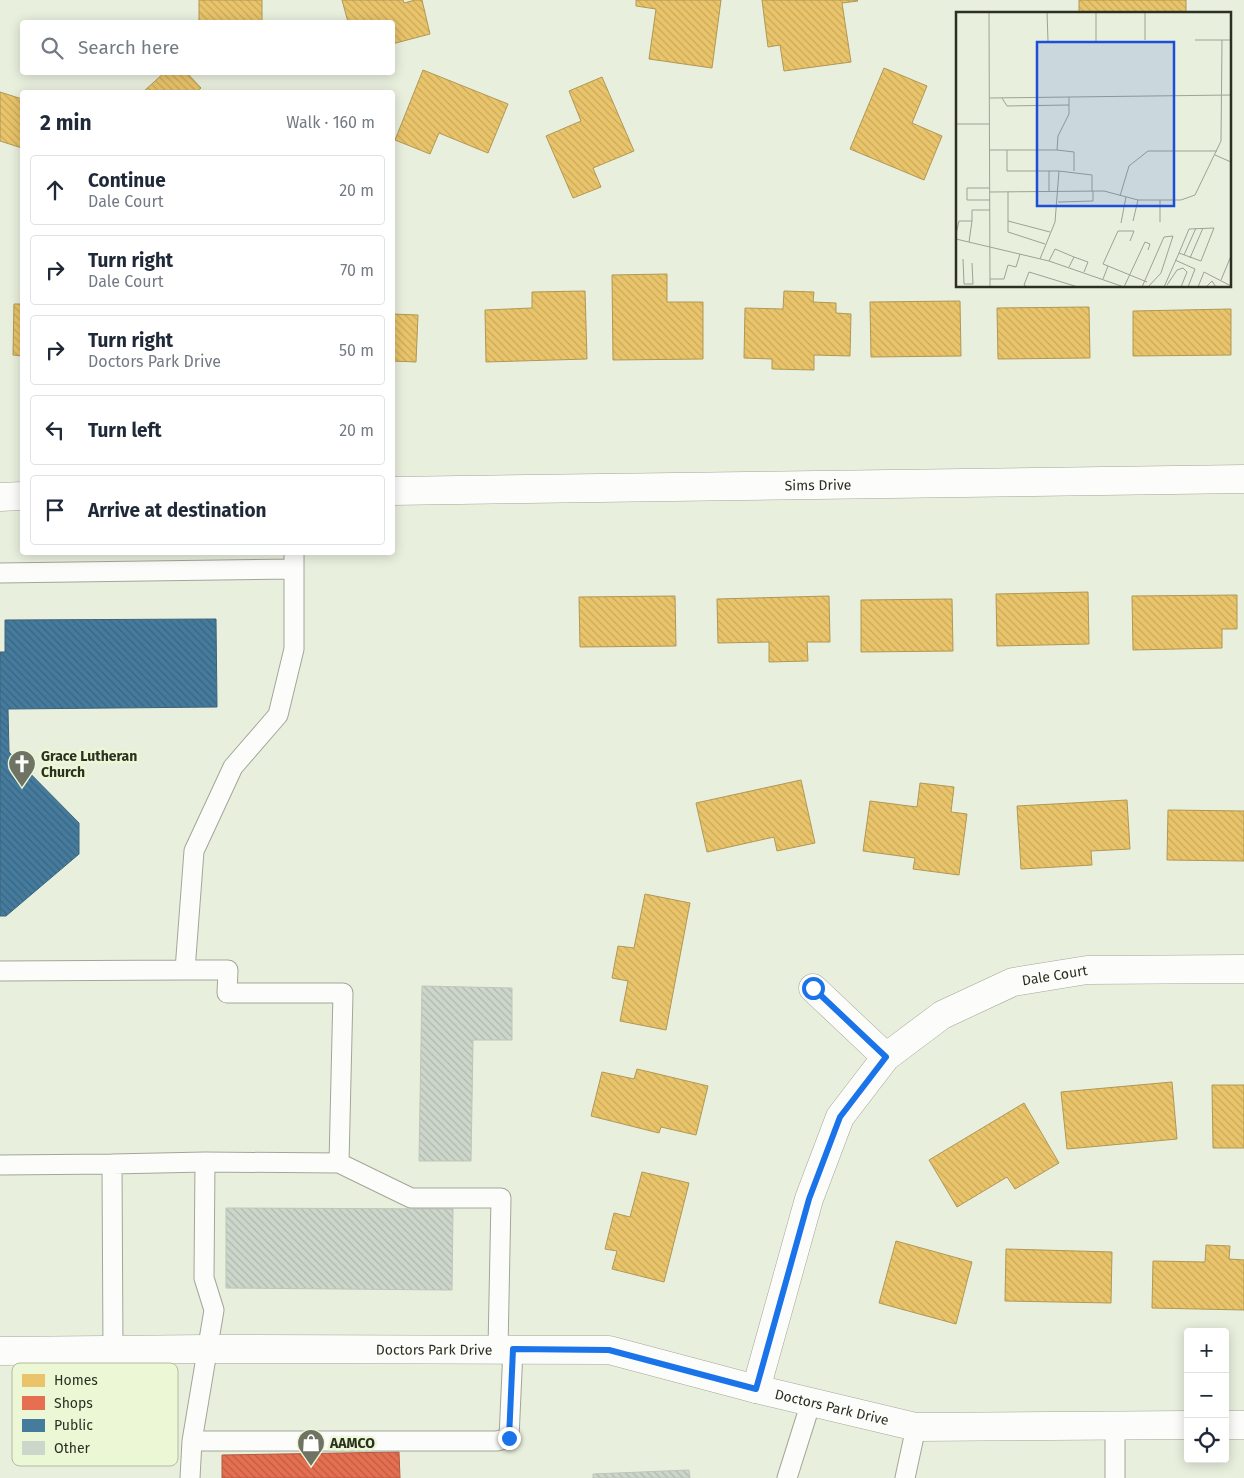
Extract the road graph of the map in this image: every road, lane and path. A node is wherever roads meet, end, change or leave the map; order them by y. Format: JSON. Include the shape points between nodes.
{"nodes":[{"id":1,"x":1244,"y":479,"type":"edge"},
{"id":2,"x":395,"y":491,"type":"edge"},
{"id":3,"x":20,"y":496,"type":"edge"},
{"id":4,"x":0,"y":497,"type":"edge"},
{"id":5,"x":294,"y":561,"type":"edge"},
{"id":6,"x":0,"y":573,"type":"edge"},
{"id":7,"x":185,"y":970,"type":"junction"},
{"id":8,"x":1244,"y":970,"type":"edge"},
{"id":9,"x":0,"y":972,"type":"edge"},
{"id":10,"x":813,"y":988,"type":"dead end"},
{"id":11,"x":886,"y":1057,"type":"junction"},
{"id":12,"x":205,"y":1162,"type":"junction"},
{"id":13,"x":339,"y":1163,"type":"junction"},
{"id":14,"x":0,"y":1164,"type":"edge"},
{"id":15,"x":112,"y":1164,"type":"junction"},
{"id":16,"x":208,"y":1349,"type":"junction"},
{"id":17,"x":506,"y":1349,"type":"junction"},
{"id":18,"x":113,"y":1350,"type":"junction"},
{"id":19,"x":0,"y":1351,"type":"edge"},
{"id":20,"x":756,"y":1389,"type":"junction"},
{"id":21,"x":811,"y":1402,"type":"junction"},
{"id":22,"x":1244,"y":1424,"type":"edge"},
{"id":23,"x":1184,"y":1425,"type":"edge"},
{"id":24,"x":1229,"y":1425,"type":"edge"},
{"id":25,"x":1115,"y":1426,"type":"junction"},
{"id":26,"x":916,"y":1427,"type":"junction"},
{"id":27,"x":192,"y":1441,"type":"junction"},
{"id":28,"x":190,"y":1478,"type":"edge"},
{"id":29,"x":786,"y":1478,"type":"edge"},
{"id":30,"x":905,"y":1478,"type":"edge"},
{"id":31,"x":1115,"y":1478,"type":"edge"}],
"edges":[{"from":1,"to":2,"type":"street","name":"Sims Drive"},
{"from":3,"to":4,"type":"street"},
{"from":5,"to":6,"type":"lane"},
{"from":5,"to":7,"type":"lane","via":[[294,649],[278,715],[233,767],[194,851]]},
{"from":7,"to":9,"type":"lane"},
{"from":7,"to":13,"type":"lane","via":[[228,970],[227,992],[342,993]]},
{"from":8,"to":11,"type":"street","name":"Dale Court","via":[[1087,970],[1013,982],[942,1015]]},
{"from":10,"to":11,"type":"street"},
{"from":11,"to":20,"type":"street","name":"Dale Court","via":[[840,1117],[809,1199]]},
{"from":12,"to":13,"type":"lane"},
{"from":12,"to":15,"type":"lane"},
{"from":12,"to":16,"type":"lane","via":[[204,1278],[214,1310]]},
{"from":13,"to":17,"type":"lane","via":[[410,1198],[501,1198]]},
{"from":14,"to":15,"type":"lane"},
{"from":15,"to":18,"type":"lane"},
{"from":16,"to":17,"type":"street","name":"Doctors Park Drive"},
{"from":16,"to":18,"type":"street","name":"Doctors Park Drive"},
{"from":16,"to":27,"type":"lane"},
{"from":17,"to":20,"type":"street","name":"Doctors Park Drive","via":[[609,1350]]},
{"from":17,"to":27,"type":"lane","via":[[509,1438],[498,1441]]},
{"from":18,"to":19,"type":"street","name":"Doctors Park Drive"},
{"from":20,"to":21,"type":"street","name":"Doctors Park Drive"},
{"from":21,"to":26,"type":"street","name":"Doctors Park Drive"},
{"from":21,"to":29,"type":"lane"},
{"from":22,"to":24,"type":"street"},
{"from":23,"to":25,"type":"street","name":"Doctors Park Drive"},
{"from":25,"to":26,"type":"street","name":"Doctors Park Drive"},
{"from":25,"to":31,"type":"lane"},
{"from":26,"to":30,"type":"lane"},
{"from":27,"to":28,"type":"lane"}]}
